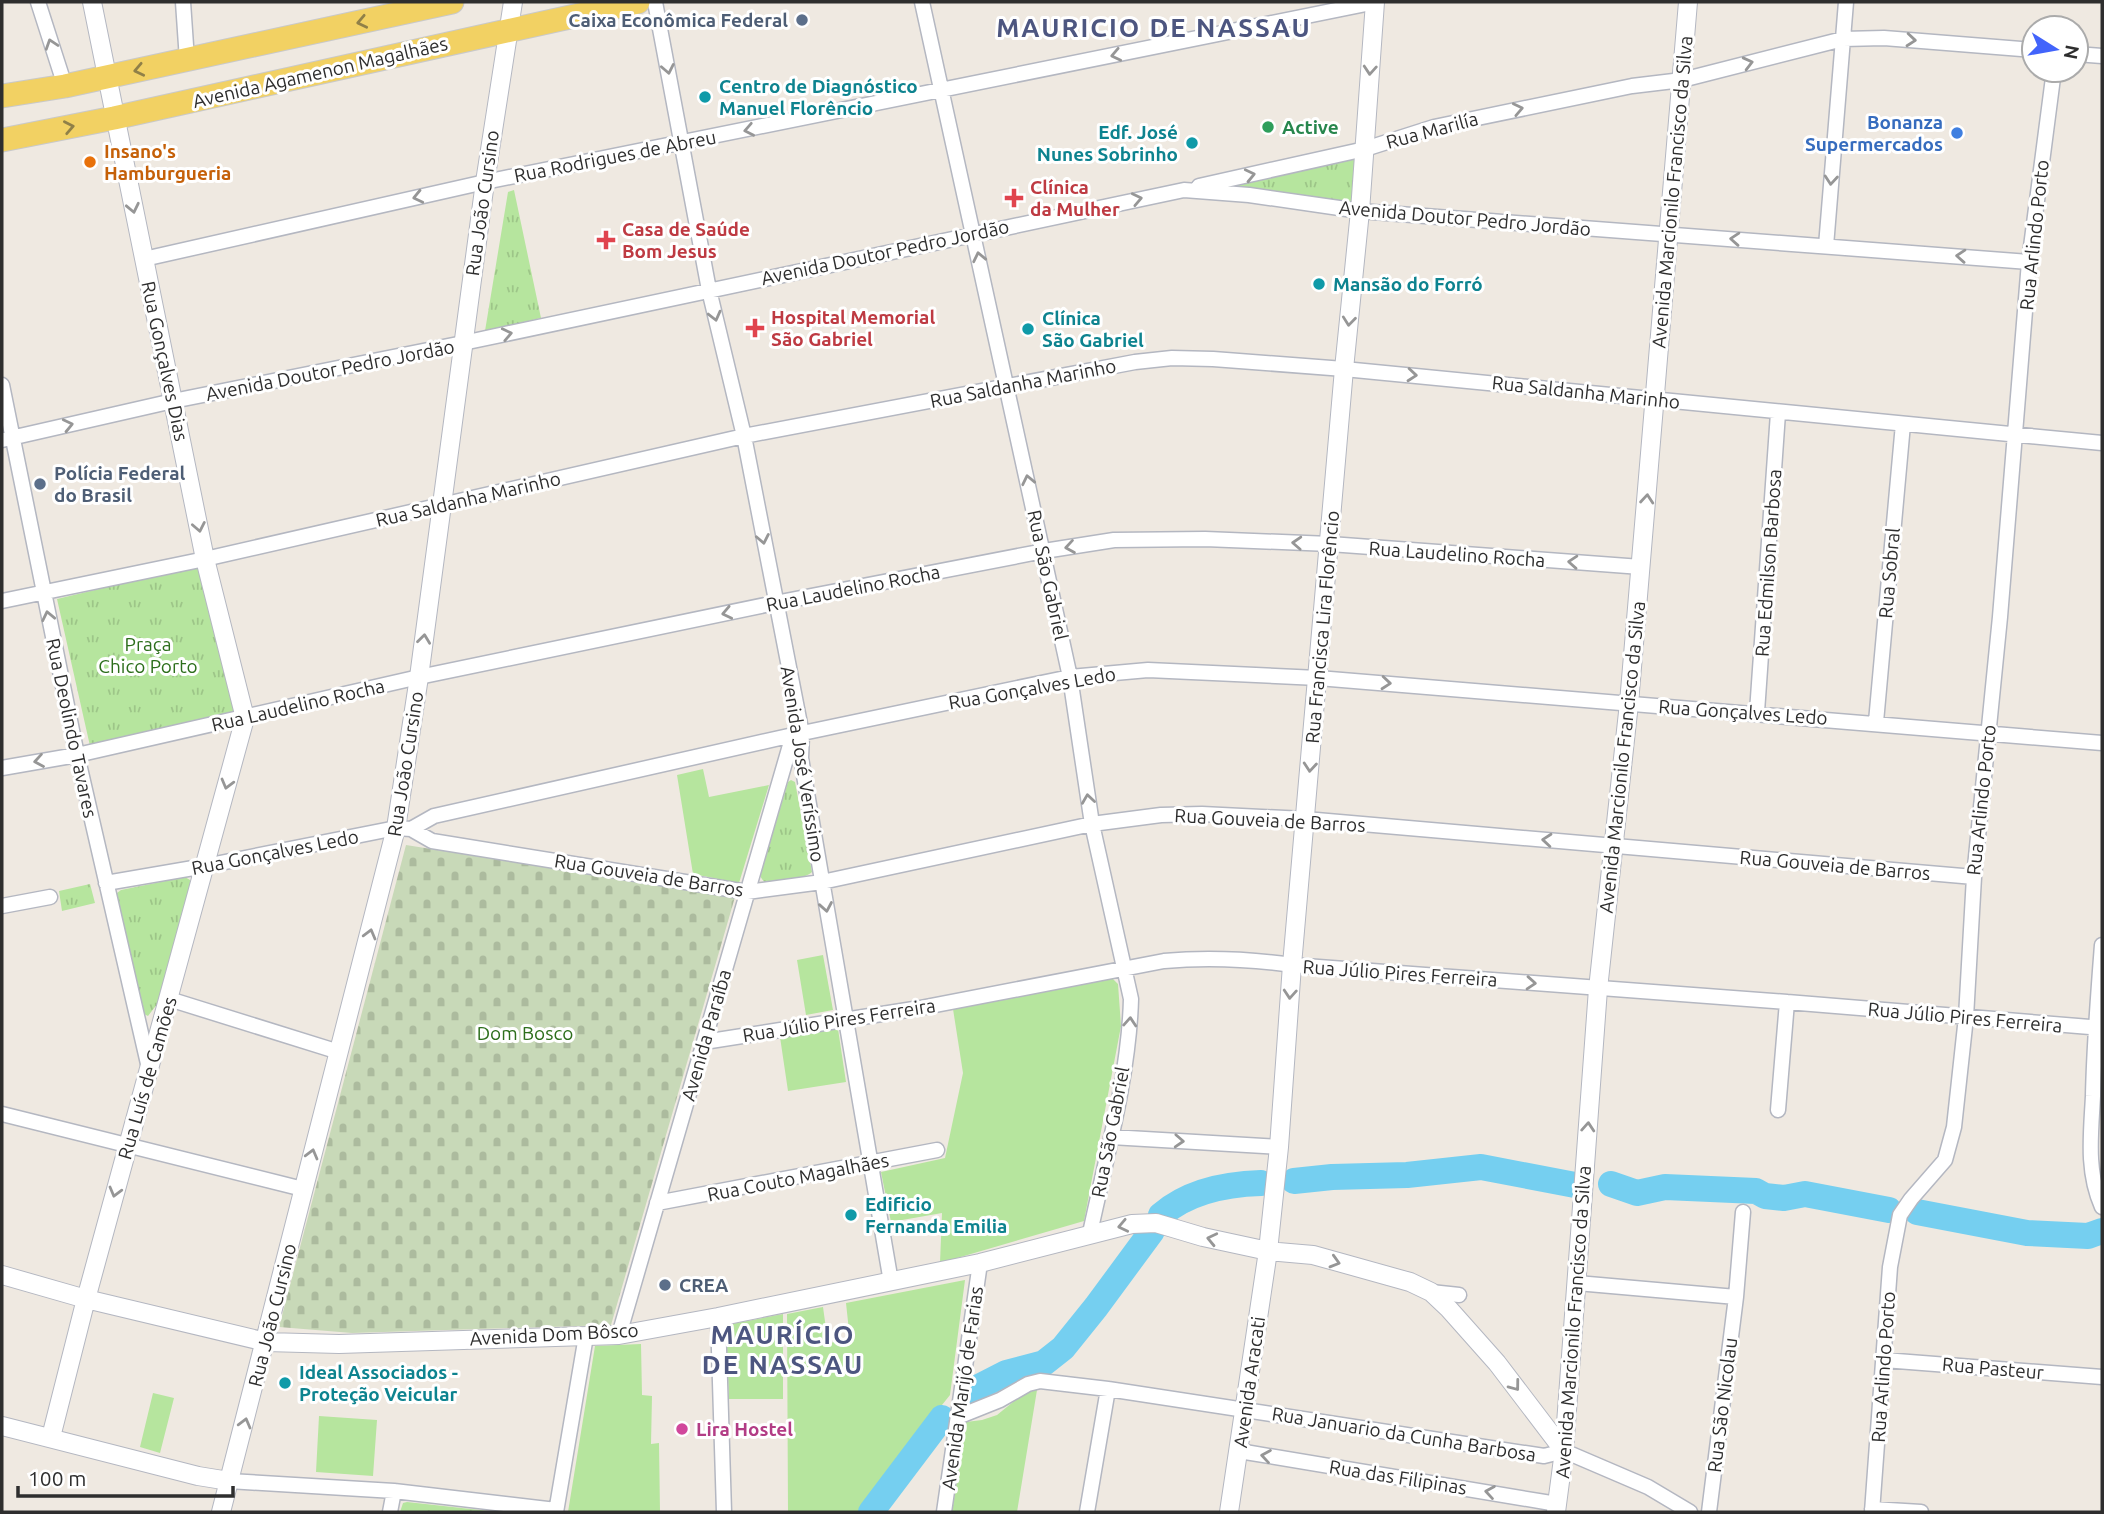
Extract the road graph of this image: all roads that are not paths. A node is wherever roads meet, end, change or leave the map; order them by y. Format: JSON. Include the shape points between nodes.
{"nodes":[{"id":1,"x":37,"y":2,"type":"edge"},
{"id":2,"x":92,"y":2,"type":"edge"},
{"id":3,"x":183,"y":2,"type":"edge"},
{"id":4,"x":452,"y":2,"type":"edge"},
{"id":5,"x":513,"y":2,"type":"edge"},
{"id":6,"x":638,"y":2,"type":"edge"},
{"id":7,"x":655,"y":2,"type":"edge"},
{"id":8,"x":922,"y":2,"type":"edge"},
{"id":9,"x":1375,"y":2,"type":"edge"},
{"id":10,"x":1688,"y":2,"type":"edge"},
{"id":11,"x":1846,"y":2,"type":"edge"},
{"id":12,"x":508,"y":30,"type":"junction"},
{"id":13,"x":1843,"y":38,"type":"junction"},
{"id":14,"x":2020,"y":49,"type":"edge"},
{"id":15,"x":187,"y":60,"type":"junction"},
{"id":16,"x":107,"y":77,"type":"junction"},
{"id":17,"x":1682,"y":80,"type":"junction"},
{"id":18,"x":2052,"y":84,"type":"edge"},
{"id":19,"x":65,"y":86,"type":"junction"},
{"id":20,"x":941,"y":91,"type":"junction"},
{"id":21,"x":3,"y":93,"type":"edge"},
{"id":22,"x":114,"y":118,"type":"junction"},
{"id":23,"x":2,"y":140,"type":"edge"},
{"id":24,"x":682,"y":143,"type":"junction"},
{"id":25,"x":1365,"y":149,"type":"junction"},
{"id":26,"x":485,"y":182,"type":"junction"},
{"id":27,"x":1184,"y":190,"type":"junction"},
{"id":28,"x":1360,"y":211,"type":"junction"},
{"id":29,"x":973,"y":233,"type":"junction"},
{"id":30,"x":1667,"y":234,"type":"junction"},
{"id":31,"x":1826,"y":246,"type":"junction"},
{"id":32,"x":144,"y":258,"type":"junction"},
{"id":33,"x":2029,"y":262,"type":"junction"},
{"id":34,"x":709,"y":290,"type":"junction"},
{"id":35,"x":463,"y":343,"type":"junction"},
{"id":36,"x":1344,"y":369,"type":"junction"},
{"id":37,"x":2,"y":385,"type":"edge"},
{"id":38,"x":1007,"y":386,"type":"junction"},
{"id":39,"x":1656,"y":399,"type":"junction"},
{"id":40,"x":173,"y":401,"type":"junction"},
{"id":41,"x":1778,"y":413,"type":"junction"},
{"id":42,"x":1903,"y":424,"type":"junction"},
{"id":43,"x":2016,"y":435,"type":"junction"},
{"id":44,"x":744,"y":436,"type":"junction"},
{"id":45,"x":7,"y":439,"type":"edge"},
{"id":46,"x":2102,"y":443,"type":"edge"},
{"id":47,"x":441,"y":506,"type":"junction"},
{"id":48,"x":1330,"y":544,"type":"junction"},
{"id":49,"x":1044,"y":551,"type":"junction"},
{"id":50,"x":205,"y":559,"type":"junction"},
{"id":51,"x":1641,"y":567,"type":"junction"},
{"id":52,"x":43,"y":591,"type":"junction"},
{"id":53,"x":2,"y":601,"type":"edge"},
{"id":54,"x":775,"y":603,"type":"junction"},
{"id":55,"x":419,"y":677,"type":"junction"},
{"id":56,"x":1070,"y":677,"type":"junction"},
{"id":57,"x":1318,"y":678,"type":"junction"},
{"id":58,"x":1629,"y":703,"type":"junction"},
{"id":59,"x":1757,"y":712,"type":"junction"},
{"id":60,"x":245,"y":718,"type":"junction"},
{"id":61,"x":1876,"y":722,"type":"junction"},
{"id":62,"x":1988,"y":733,"type":"junction"},
{"id":63,"x":798,"y":735,"type":"junction"},
{"id":64,"x":2102,"y":743,"type":"edge"},
{"id":65,"x":77,"y":755,"type":"junction"},
{"id":66,"x":2,"y":768,"type":"edge"},
{"id":67,"x":1305,"y":819,"type":"junction"},
{"id":68,"x":1092,"y":824,"type":"junction"},
{"id":69,"x":404,"y":829,"type":"junction"},
{"id":70,"x":1615,"y":846,"type":"junction"},
{"id":71,"x":205,"y":866,"type":"junction"},
{"id":72,"x":1973,"y":877,"type":"junction"},
{"id":73,"x":822,"y":882,"type":"junction"},
{"id":74,"x":106,"y":883,"type":"junction"},
{"id":75,"x":747,"y":892,"type":"junction"},
{"id":76,"x":50,"y":897,"type":"dead end"},
{"id":77,"x":2,"y":906,"type":"edge"},
{"id":78,"x":2102,"y":945,"type":"edge"},
{"id":79,"x":1292,"y":965,"type":"junction"},
{"id":80,"x":1125,"y":968,"type":"junction"},
{"id":81,"x":1598,"y":989,"type":"junction"},
{"id":82,"x":169,"y":999,"type":"junction"},
{"id":83,"x":1787,"y":1002,"type":"junction"},
{"id":84,"x":1966,"y":1017,"type":"junction"},
{"id":85,"x":846,"y":1019,"type":"junction"},
{"id":86,"x":2099,"y":1028,"type":"edge"},
{"id":87,"x":704,"y":1042,"type":"junction"},
{"id":88,"x":339,"y":1052,"type":"junction"},
{"id":89,"x":149,"y":1069,"type":"junction"},
{"id":90,"x":1778,"y":1111,"type":"dead end"},
{"id":91,"x":2,"y":1114,"type":"edge"},
{"id":92,"x":1111,"y":1137,"type":"junction"},
{"id":93,"x":128,"y":1144,"type":"junction"},
{"id":94,"x":1279,"y":1147,"type":"junction"},
{"id":95,"x":937,"y":1150,"type":"dead end"},
{"id":96,"x":871,"y":1163,"type":"junction"},
{"id":97,"x":2096,"y":1167,"type":"edge"},
{"id":98,"x":303,"y":1189,"type":"junction"},
{"id":99,"x":657,"y":1203,"type":"junction"},
{"id":100,"x":2102,"y":1207,"type":"edge"},
{"id":101,"x":1744,"y":1212,"type":"dead end"},
{"id":102,"x":1090,"y":1233,"type":"junction"},
{"id":103,"x":1268,"y":1251,"type":"junction"},
{"id":104,"x":980,"y":1263,"type":"junction"},
{"id":105,"x":2,"y":1275,"type":"edge"},
{"id":106,"x":891,"y":1282,"type":"junction"},
{"id":107,"x":1577,"y":1283,"type":"junction"},
{"id":108,"x":1431,"y":1292,"type":"junction"},
{"id":109,"x":1459,"y":1295,"type":"dead end"},
{"id":110,"x":1736,"y":1297,"type":"junction"},
{"id":111,"x":86,"y":1299,"type":"junction"},
{"id":112,"x":718,"y":1317,"type":"junction"},
{"id":113,"x":619,"y":1335,"type":"junction"},
{"id":114,"x":586,"y":1336,"type":"junction"},
{"id":115,"x":266,"y":1342,"type":"junction"},
{"id":116,"x":1884,"y":1360,"type":"junction"},
{"id":117,"x":2102,"y":1377,"type":"edge"},
{"id":118,"x":1108,"y":1389,"type":"junction"},
{"id":119,"x":1245,"y":1410,"type":"junction"},
{"id":120,"x":960,"y":1416,"type":"junction"},
{"id":121,"x":2,"y":1426,"type":"edge"},
{"id":122,"x":51,"y":1437,"type":"junction"},
{"id":123,"x":1239,"y":1451,"type":"junction"},
{"id":124,"x":1564,"y":1451,"type":"junction"},
{"id":125,"x":229,"y":1481,"type":"junction"},
{"id":126,"x":394,"y":1490,"type":"junction"},
{"id":127,"x":1557,"y":1508,"type":"edge"},
{"id":128,"x":1872,"y":1510,"type":"edge"},
{"id":129,"x":556,"y":1511,"type":"edge"},
{"id":130,"x":221,"y":1512,"type":"edge"},
{"id":131,"x":390,"y":1512,"type":"edge"},
{"id":132,"x":724,"y":1512,"type":"edge"},
{"id":133,"x":944,"y":1512,"type":"edge"},
{"id":134,"x":1087,"y":1512,"type":"edge"},
{"id":135,"x":1229,"y":1512,"type":"edge"},
{"id":136,"x":1690,"y":1512,"type":"edge"},
{"id":137,"x":1709,"y":1512,"type":"edge"},
{"id":138,"x":1921,"y":1512,"type":"edge"}],
"edges":[{"from":19,"to":1,"type":"street","one_way":true},
{"from":2,"to":16,"type":"street","name":"Rua Gonçalves Dias"},
{"from":3,"to":15,"type":"street"},
{"from":4,"to":15,"type":"main road","name":"Avenida Agamenon Magalhães","one_way":true},
{"from":5,"to":12,"type":"street","name":"Rua João Cursino"},
{"from":6,"to":12,"type":"main road","name":"Avenida Agamenon Magalhães"},
{"from":7,"to":24,"type":"street","name":"Avenida José Veríssimo","one_way":true},
{"from":8,"to":20,"type":"street","name":"Rua São Gabriel"},
{"from":9,"to":20,"type":"street","name":"Rua Rodrigues de Abreu","one_way":true},
{"from":9,"to":25,"type":"street","name":"Rua Francisca Lira Florêncio","one_way":true},
{"from":10,"to":17,"type":"street","name":"Avenida Marcionilo Francisco da Silva"},
{"from":11,"to":13,"type":"street"},
{"from":12,"to":22,"type":"main road","name":"Avenida Agamenon Magalhães"},
{"from":12,"to":26,"type":"street","name":"Rua João Cursino"},
{"from":13,"to":14,"type":"street","name":"Rua Marilía","one_way":true},
{"from":17,"to":13,"type":"street","name":"Rua Marilía","one_way":true},
{"from":13,"to":31,"type":"street","one_way":true},
{"from":15,"to":16,"type":"main road","name":"Avenida Agamenon Magalhães","one_way":true},
{"from":16,"to":19,"type":"main road","name":"Avenida Agamenon Magalhães"},
{"from":16,"to":22,"type":"street","name":"Rua Gonçalves Dias"},
{"from":25,"to":17,"type":"street","name":"Rua Marilía","one_way":true,"via":[[1434,127],[1552,101]]},
{"from":17,"to":30,"type":"street","name":"Avenida Marcionilo Francisco da Silva"},
{"from":18,"to":33,"type":"street","name":"Rua Arlindo Porto"},
{"from":19,"to":21,"type":"main road","name":"Avenida Agamenon Magalhães"},
{"from":20,"to":24,"type":"street","name":"Rua Rodrigues de Abreu","one_way":true},
{"from":20,"to":29,"type":"street","name":"Rua São Gabriel"},
{"from":23,"to":22,"type":"main road","name":"Avenida Agamenon Magalhães","one_way":true},
{"from":22,"to":32,"type":"street","name":"Rua Gonçalves Dias","one_way":true},
{"from":24,"to":26,"type":"street","name":"Rua Rodrigues de Abreu"},
{"from":24,"to":34,"type":"street","name":"Avenida José Veríssimo"},
{"from":27,"to":25,"type":"street","name":"Rua Marilía","one_way":true},
{"from":25,"to":28,"type":"street","name":"Rua Francisca Lira Florêncio"},
{"from":26,"to":32,"type":"street","name":"Rua Rodrigues de Abreu","one_way":true},
{"from":26,"to":35,"type":"street","name":"Rua João Cursino"},
{"from":27,"to":28,"type":"street","name":"Avenida Doutor Pedro Jordão"},
{"from":29,"to":27,"type":"street","name":"Avenida Doutor Pedro Jordão","one_way":true},
{"from":28,"to":30,"type":"street","name":"Avenida Doutor Pedro Jordão"},
{"from":28,"to":36,"type":"street","name":"Rua Francisca Lira Florêncio","one_way":true},
{"from":29,"to":34,"type":"street","name":"Avenida Doutor Pedro Jordão"},
{"from":38,"to":29,"type":"street","name":"Rua São Gabriel","one_way":true},
{"from":31,"to":30,"type":"street","name":"Avenida Doutor Pedro Jordão","one_way":true},
{"from":30,"to":39,"type":"street","name":"Avenida Marcionilo Francisco da Silva"},
{"from":33,"to":31,"type":"street","name":"Avenida Doutor Pedro Jordão","one_way":true},
{"from":32,"to":40,"type":"street","name":"Rua Gonçalves Dias"},
{"from":33,"to":43,"type":"street","name":"Rua Arlindo Porto"},
{"from":35,"to":34,"type":"street","name":"Avenida Doutor Pedro Jordão","one_way":true},
{"from":34,"to":44,"type":"street","name":"Avenida José Veríssimo","one_way":true},
{"from":35,"to":40,"type":"street","name":"Avenida Doutor Pedro Jordão"},
{"from":35,"to":47,"type":"street","name":"Rua João Cursino"},
{"from":36,"to":38,"type":"street","name":"Rua Saldanha Marinho","via":[[1172,358]]},
{"from":36,"to":39,"type":"street","name":"Rua Saldanha Marinho","one_way":true},
{"from":36,"to":48,"type":"street","name":"Rua Francisca Lira Florêncio"},
{"from":37,"to":45,"type":"street","name":"Rua Deolindo Tavares"},
{"from":38,"to":44,"type":"street","name":"Rua Saldanha Marinho"},
{"from":49,"to":38,"type":"street","name":"Rua São Gabriel","one_way":true},
{"from":39,"to":41,"type":"street","name":"Rua Saldanha Marinho"},
{"from":51,"to":39,"type":"street","name":"Avenida Marcionilo Francisco da Silva","one_way":true},
{"from":45,"to":40,"type":"street","name":"Avenida Doutor Pedro Jordão","one_way":true},
{"from":40,"to":50,"type":"street","name":"Rua Gonçalves Dias","one_way":true},
{"from":41,"to":42,"type":"street","name":"Rua Saldanha Marinho"},
{"from":41,"to":59,"type":"street","name":"Rua Edmilson Barbosa"},
{"from":42,"to":43,"type":"street","name":"Rua Saldanha Marinho"},
{"from":42,"to":61,"type":"street","name":"Rua Sobral"},
{"from":43,"to":46,"type":"street","name":"Rua Saldanha Marinho"},
{"from":43,"to":62,"type":"street","name":"Rua Arlindo Porto"},
{"from":44,"to":47,"type":"street","name":"Rua Saldanha Marinho"},
{"from":44,"to":54,"type":"street","name":"Avenida José Veríssimo","one_way":true},
{"from":45,"to":52,"type":"street","name":"Rua Deolindo Tavares"},
{"from":47,"to":50,"type":"street","name":"Rua Saldanha Marinho"},
{"from":55,"to":47,"type":"street","name":"Rua João Cursino","one_way":true},
{"from":48,"to":49,"type":"street","name":"Rua Laudelino Rocha","one_way":true,"via":[[1114,540]]},
{"from":51,"to":48,"type":"street","name":"Rua Laudelino Rocha","one_way":true},
{"from":48,"to":57,"type":"street","name":"Rua Francisca Lira Florêncio"},
{"from":49,"to":54,"type":"street","name":"Rua Laudelino Rocha"},
{"from":49,"to":56,"type":"street","name":"Rua São Gabriel"},
{"from":50,"to":52,"type":"street","name":"Rua Saldanha Marinho"},
{"from":50,"to":60,"type":"street","name":"Rua Gonçalves Dias"},
{"from":51,"to":58,"type":"street","name":"Avenida Marcionilo Francisco da Silva"},
{"from":52,"to":53,"type":"street","name":"Rua Saldanha Marinho"},
{"from":65,"to":52,"type":"street","name":"Rua Deolindo Tavares","one_way":true},
{"from":54,"to":55,"type":"street","name":"Rua Laudelino Rocha","one_way":true},
{"from":54,"to":63,"type":"street","name":"Avenida José Veríssimo"},
{"from":55,"to":60,"type":"street","name":"Rua Laudelino Rocha"},
{"from":55,"to":69,"type":"street","name":"Rua João Cursino"},
{"from":56,"to":57,"type":"street","name":"Rua Gonçalves Ledo","via":[[1148,670]]},
{"from":56,"to":63,"type":"street","name":"Rua Gonçalves Ledo"},
{"from":68,"to":56,"type":"street","name":"Rua São Gabriel","one_way":true},
{"from":57,"to":58,"type":"street","name":"Rua Gonçalves Ledo","one_way":true},
{"from":57,"to":67,"type":"street","name":"Rua Francisca Lira Florêncio","one_way":true},
{"from":58,"to":59,"type":"street","name":"Rua Gonçalves Ledo"},
{"from":58,"to":70,"type":"street","name":"Avenida Marcionilo Francisco da Silva"},
{"from":59,"to":61,"type":"street","name":"Rua Gonçalves Ledo"},
{"from":60,"to":65,"type":"street","name":"Rua Laudelino Rocha"},
{"from":60,"to":71,"type":"street","name":"Rua Luís de Camões","one_way":true},
{"from":61,"to":62,"type":"street","name":"Rua Gonçalves Ledo"},
{"from":62,"to":64,"type":"street","name":"Rua Gonçalves Ledo"},
{"from":62,"to":72,"type":"street","name":"Rua Arlindo Porto"},
{"from":63,"to":69,"type":"street","name":"Rua Gonçalves Ledo","via":[[434,816]]},
{"from":63,"to":73,"type":"street","name":"Avenida José Veríssimo"},
{"from":63,"to":75,"type":"street","name":"Avenida Paraíba"},
{"from":65,"to":66,"type":"street","name":"Rua Laudelino Rocha","one_way":true},
{"from":65,"to":74,"type":"street","name":"Rua Deolindo Tavares"},
{"from":67,"to":68,"type":"street","name":"Rua Gouveia de Barros","via":[[1175,814]]},
{"from":70,"to":67,"type":"street","name":"Rua Gouveia de Barros","one_way":true},
{"from":67,"to":79,"type":"street","name":"Rua Francisca Lira Florêncio"},
{"from":68,"to":73,"type":"street","name":"Rua Gouveia de Barros"},
{"from":68,"to":80,"type":"street","name":"Rua São Gabriel"},
{"from":69,"to":71,"type":"street","name":"Rua Gonçalves Ledo"},
{"from":69,"to":75,"type":"street","name":"Rua Gouveia de Barros","via":[[432,841]]},
{"from":88,"to":69,"type":"street","name":"Rua João Cursino","one_way":true},
{"from":70,"to":72,"type":"street","name":"Rua Gouveia de Barros"},
{"from":70,"to":81,"type":"street","name":"Avenida Marcionilo Francisco da Silva"},
{"from":71,"to":74,"type":"street","name":"Rua Gonçalves Ledo"},
{"from":71,"to":82,"type":"street","name":"Rua Luís de Camões"},
{"from":72,"to":84,"type":"street","name":"Rua Arlindo Porto"},
{"from":73,"to":75,"type":"street","name":"Rua Gouveia de Barros"},
{"from":73,"to":85,"type":"street","name":"Avenida José Veríssimo","one_way":true},
{"from":74,"to":89,"type":"street","name":"Rua Deolindo Tavares"},
{"from":75,"to":87,"type":"street","name":"Avenida Paraíba"},
{"from":76,"to":77,"type":"street"},
{"from":78,"to":86,"type":"street"},
{"from":79,"to":80,"type":"street","name":"Rua Júlio Pires Ferreira","via":[[1199,958]]},
{"from":79,"to":81,"type":"street","name":"Rua Júlio Pires Ferreira","one_way":true},
{"from":79,"to":94,"type":"street","name":"Rua Francisca Lira Florêncio","one_way":true},
{"from":80,"to":85,"type":"street","name":"Rua Júlio Pires Ferreira"},
{"from":92,"to":80,"type":"street","name":"Rua São Gabriel","one_way":true,"via":[[1130,1027]]},
{"from":81,"to":83,"type":"street","name":"Rua Júlio Pires Ferreira"},
{"from":107,"to":81,"type":"street","name":"Avenida Marcionilo Francisco da Silva","one_way":true},
{"from":82,"to":88,"type":"street"},
{"from":82,"to":89,"type":"street","name":"Rua Luís de Camões"},
{"from":83,"to":84,"type":"street","name":"Rua Júlio Pires Ferreira"},
{"from":83,"to":90,"type":"street"},
{"from":84,"to":86,"type":"street","name":"Rua Júlio Pires Ferreira"},
{"from":84,"to":116,"type":"street","name":"Rua Arlindo Porto","via":[[1950,1146],[1945,1160],[1900,1215],[1896,1231]]},
{"from":85,"to":87,"type":"street","name":"Rua Júlio Pires Ferreira"},
{"from":85,"to":96,"type":"street","name":"Avenida José Veríssimo"},
{"from":86,"to":97,"type":"street"},
{"from":87,"to":99,"type":"street","name":"Avenida Paraíba"},
{"from":98,"to":88,"type":"street","name":"Rua João Cursino","one_way":true},
{"from":89,"to":93,"type":"street","name":"Rua Luís de Camões"},
{"from":91,"to":93,"type":"street"},
{"from":92,"to":94,"type":"street","one_way":true},
{"from":92,"to":102,"type":"street","name":"Rua São Gabriel"},
{"from":93,"to":98,"type":"street"},
{"from":93,"to":111,"type":"street","name":"Rua Luís de Camões","one_way":true},
{"from":94,"to":103,"type":"street","name":"Rua Francisca Lira Florêncio"},
{"from":95,"to":96,"type":"street","name":"Rua Couto Magalhães"},
{"from":96,"to":99,"type":"street","name":"Rua Couto Magalhães"},
{"from":96,"to":106,"type":"street","name":"Avenida José Veríssimo"},
{"from":97,"to":100,"type":"street","via":[[2095,1192]]},
{"from":98,"to":115,"type":"street","name":"Rua João Cursino"},
{"from":99,"to":113,"type":"street","name":"Avenida Paraíba"},
{"from":101,"to":110,"type":"street","name":"Rua São Nicolau"},
{"from":103,"to":102,"type":"street","name":"Avenida Dom Bôsco","one_way":true,"via":[[1156,1223],[1132,1223]]},
{"from":102,"to":104,"type":"street","name":"Avenida Dom Bôsco"},
{"from":103,"to":108,"type":"street","name":"Avenida Dom Bôsco","one_way":true,"via":[[1313,1255]]},
{"from":103,"to":119,"type":"street","name":"Avenida Aracati"},
{"from":104,"to":106,"type":"street","name":"Avenida Dom Bôsco"},
{"from":104,"to":120,"type":"street","name":"Avenida Marijó de Farias"},
{"from":105,"to":111,"type":"street","name":"Avenida Dom Bôsco"},
{"from":106,"to":112,"type":"street","name":"Avenida Dom Bôsco"},
{"from":107,"to":110,"type":"street"},
{"from":107,"to":124,"type":"street","name":"Avenida Marcionilo Francisco da Silva"},
{"from":108,"to":109,"type":"street"},
{"from":108,"to":124,"type":"street","one_way":true,"via":[[1497,1363]]},
{"from":110,"to":137,"type":"street","name":"Rua São Nicolau"},
{"from":111,"to":115,"type":"street","name":"Avenida Dom Bôsco"},
{"from":111,"to":122,"type":"street","name":"Rua Luís de Camões"},
{"from":112,"to":113,"type":"street","name":"Avenida Dom Bôsco"},
{"from":112,"to":132,"type":"street"},
{"from":113,"to":114,"type":"street","name":"Avenida Dom Bôsco"},
{"from":114,"to":115,"type":"street","name":"Avenida Dom Bôsco"},
{"from":114,"to":129,"type":"street"},
{"from":125,"to":115,"type":"street","name":"Rua João Cursino","one_way":true},
{"from":116,"to":117,"type":"street","name":"Rua Pasteur"},
{"from":116,"to":128,"type":"street","name":"Rua Arlindo Porto"},
{"from":118,"to":119,"type":"street","name":"Rua Januario da Cunha Barbosa"},
{"from":118,"to":120,"type":"street","name":"Rua Januario da Cunha Barbosa","via":[[1040,1381]]},
{"from":118,"to":134,"type":"street"},
{"from":119,"to":123,"type":"street","name":"Avenida Aracati"},
{"from":119,"to":124,"type":"street","name":"Rua Januario da Cunha Barbosa","via":[[1544,1456]]},
{"from":120,"to":133,"type":"street","name":"Avenida Marijó de Farias"},
{"from":121,"to":122,"type":"street"},
{"from":122,"to":125,"type":"street"},
{"from":127,"to":123,"type":"street","name":"Rua das Filipinas","one_way":true},
{"from":123,"to":135,"type":"street","name":"Avenida Aracati"},
{"from":124,"to":127,"type":"street","name":"Avenida Marcionilo Francisco da Silva"},
{"from":124,"to":136,"type":"street","via":[[1648,1487]]},
{"from":125,"to":126,"type":"street"},
{"from":125,"to":130,"type":"street","name":"Rua João Cursino"},
{"from":126,"to":129,"type":"street"},
{"from":126,"to":131,"type":"street"},
{"from":128,"to":138,"type":"street"}]}
